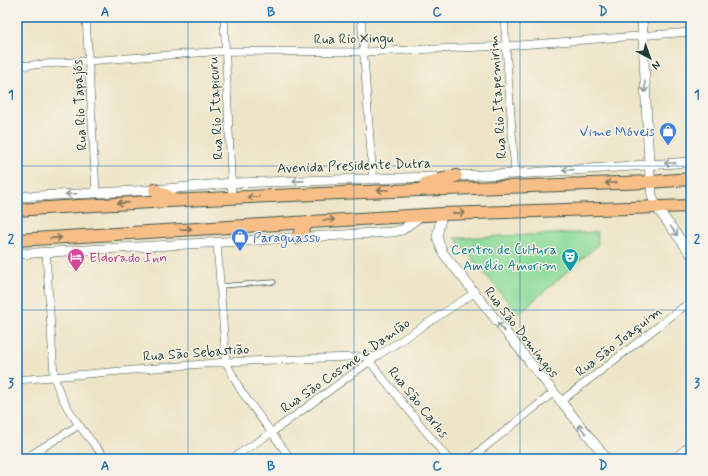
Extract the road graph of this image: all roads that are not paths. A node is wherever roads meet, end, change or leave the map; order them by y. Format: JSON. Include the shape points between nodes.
{"nodes":[{"id":1,"x":86,"y":17,"type":"edge"},
{"id":2,"x":224,"y":17,"type":"edge"},
{"id":3,"x":361,"y":17,"type":"edge"},
{"id":4,"x":504,"y":17,"type":"edge"},
{"id":5,"x":642,"y":17,"type":"edge"},
{"id":6,"x":691,"y":32,"type":"edge"},
{"id":7,"x":643,"y":34,"type":"junction"},
{"id":8,"x":506,"y":46,"type":"junction"},
{"id":9,"x":225,"y":52,"type":"junction"},
{"id":10,"x":363,"y":52,"type":"junction"},
{"id":11,"x":89,"y":62,"type":"junction"},
{"id":12,"x":17,"y":66,"type":"edge"},
{"id":13,"x":691,"y":162,"type":"edge"},
{"id":14,"x":648,"y":164,"type":"junction"},
{"id":15,"x":547,"y":172,"type":"junction"},
{"id":16,"x":515,"y":174,"type":"junction"},
{"id":17,"x":456,"y":176,"type":"junction"},
{"id":18,"x":691,"y":179,"type":"edge"},
{"id":19,"x":373,"y":180,"type":"junction"},
{"id":20,"x":650,"y":182,"type":"junction"},
{"id":21,"x":232,"y":183,"type":"junction"},
{"id":22,"x":547,"y":185,"type":"junction"},
{"id":23,"x":400,"y":189,"type":"junction"},
{"id":24,"x":155,"y":190,"type":"junction"},
{"id":25,"x":96,"y":192,"type":"junction"},
{"id":26,"x":17,"y":197,"type":"edge"},
{"id":27,"x":232,"y":198,"type":"junction"},
{"id":28,"x":174,"y":200,"type":"junction"},
{"id":29,"x":691,"y":206,"type":"edge"},
{"id":30,"x":657,"y":208,"type":"junction"},
{"id":31,"x":17,"y":210,"type":"edge"},
{"id":32,"x":442,"y":214,"type":"junction"},
{"id":33,"x":422,"y":215,"type":"junction"},
{"id":34,"x":308,"y":222,"type":"junction"},
{"id":35,"x":297,"y":238,"type":"junction"},
{"id":36,"x":17,"y":240,"type":"edge"},
{"id":37,"x":217,"y":243,"type":"junction"},
{"id":38,"x":46,"y":252,"type":"junction"},
{"id":39,"x":17,"y":254,"type":"edge"},
{"id":40,"x":691,"y":254,"type":"edge"},
{"id":41,"x":274,"y":282,"type":"dead end"},
{"id":42,"x":220,"y":286,"type":"junction"},
{"id":43,"x":474,"y":293,"type":"junction"},
{"id":44,"x":691,"y":301,"type":"edge"},
{"id":45,"x":377,"y":356,"type":"junction"},
{"id":46,"x":226,"y":362,"type":"junction"},
{"id":47,"x":370,"y":362,"type":"junction"},
{"id":48,"x":54,"y":376,"type":"junction"},
{"id":49,"x":17,"y":380,"type":"edge"},
{"id":50,"x":553,"y":393,"type":"junction"},
{"id":51,"x":560,"y":402,"type":"junction"},
{"id":52,"x":79,"y":425,"type":"junction"},
{"id":53,"x":271,"y":433,"type":"junction"},
{"id":54,"x":691,"y":444,"type":"edge"},
{"id":55,"x":24,"y":459,"type":"edge"},
{"id":56,"x":106,"y":459,"type":"edge"},
{"id":57,"x":231,"y":459,"type":"edge"},
{"id":58,"x":291,"y":459,"type":"edge"},
{"id":59,"x":448,"y":459,"type":"edge"},
{"id":60,"x":470,"y":459,"type":"edge"},
{"id":61,"x":607,"y":459,"type":"edge"},
{"id":62,"x":673,"y":459,"type":"edge"}],
"edges":[{"from":1,"to":11,"type":"street","name":"Rua Rio Tapajós"},
{"from":2,"to":9,"type":"street","name":"Rua Rio Itapicuru"},
{"from":3,"to":10,"type":"street"},
{"from":4,"to":8,"type":"street","name":"Rua Rio Itapemirim"},
{"from":5,"to":7,"type":"street"},
{"from":6,"to":7,"type":"street","name":"Rua Rio Xingu"},
{"from":7,"to":8,"type":"street","name":"Rua Rio Xingu"},
{"from":7,"to":14,"type":"street","one_way":true},
{"from":8,"to":10,"type":"street","name":"Rua Rio Xingu"},
{"from":8,"to":16,"type":"street","name":"Rua Rio Itapemirim"},
{"from":9,"to":10,"type":"street","name":"Rua Rio Xingu"},
{"from":9,"to":11,"type":"street","name":"Rua Rio Xingu"},
{"from":9,"to":21,"type":"street","name":"Rua Rio Itapicuru"},
{"from":10,"to":19,"type":"street"},
{"from":11,"to":12,"type":"street","name":"Rua Rio Xingu"},
{"from":11,"to":25,"type":"street","name":"Rua Rio Tapajós"},
{"from":13,"to":14,"type":"street","name":"Avenida Presidente Dutra","one_way":true},
{"from":14,"to":15,"type":"street","name":"Avenida Presidente Dutra","one_way":true},
{"from":14,"to":20,"type":"street"},
{"from":15,"to":16,"type":"street","name":"Avenida Presidente Dutra"},
{"from":15,"to":22,"type":"street"},
{"from":16,"to":17,"type":"street","name":"Avenida Presidente Dutra"},
{"from":17,"to":19,"type":"street","name":"Avenida Presidente Dutra"},
{"from":17,"to":23,"type":"highway"},
{"from":18,"to":20,"type":"highway","name":"Avenida Presidente Dutra"},
{"from":19,"to":21,"type":"street","name":"Avenida Presidente Dutra","one_way":true},
{"from":20,"to":22,"type":"highway","name":"Avenida Presidente Dutra","one_way":true},
{"from":20,"to":30,"type":"street"},
{"from":21,"to":24,"type":"street","name":"Avenida Presidente Dutra"},
{"from":21,"to":27,"type":"street","name":"Rua Rio Itapicuru"},
{"from":22,"to":23,"type":"highway","name":"Avenida Presidente Dutra"},
{"from":23,"to":27,"type":"highway","name":"Avenida Presidente Dutra","one_way":true},
{"from":24,"to":25,"type":"street","name":"Avenida Presidente Dutra"},
{"from":24,"to":28,"type":"highway"},
{"from":25,"to":26,"type":"street","name":"Avenida Presidente Dutra","one_way":true},
{"from":27,"to":28,"type":"highway","name":"Avenida Presidente Dutra"},
{"from":28,"to":31,"type":"highway","name":"Avenida Presidente Dutra","one_way":true},
{"from":29,"to":30,"type":"highway"},
{"from":32,"to":30,"type":"highway","one_way":true},
{"from":30,"to":40,"type":"street","one_way":true},
{"from":32,"to":33,"type":"highway"},
{"from":32,"to":43,"type":"street","name":"Rua São Domingos","via":[[437,234],[439,245],[448,261]]},
{"from":34,"to":33,"type":"highway","one_way":true},
{"from":33,"to":35,"type":"street","via":[[402,230]]},
{"from":34,"to":35,"type":"highway"},
{"from":36,"to":34,"type":"highway","one_way":true},
{"from":35,"to":37,"type":"street"},
{"from":37,"to":38,"type":"street"},
{"from":37,"to":42,"type":"street"},
{"from":38,"to":39,"type":"street"},
{"from":38,"to":48,"type":"street"},
{"from":41,"to":42,"type":"lane"},
{"from":42,"to":46,"type":"street"},
{"from":43,"to":45,"type":"street","name":"Rua São Cosme e Damião"},
{"from":50,"to":43,"type":"street","name":"Rua São Domingos","one_way":true},
{"from":44,"to":51,"type":"street","name":"Rua São Joaquim"},
{"from":45,"to":46,"type":"street","name":"Rua São Sebastião"},
{"from":45,"to":47,"type":"street","name":"Rua São Cosme e Damião"},
{"from":46,"to":48,"type":"street","name":"Rua São Sebastião"},
{"from":46,"to":53,"type":"street","via":[[241,392]]},
{"from":47,"to":53,"type":"street","name":"Rua São Cosme e Damião"},
{"from":47,"to":59,"type":"street","name":"Rua São Carlos"},
{"from":48,"to":49,"type":"street","name":"Rua São Sebastião"},
{"from":48,"to":52,"type":"street","via":[[66,406]]},
{"from":50,"to":51,"type":"street","name":"Rua São Domingos"},
{"from":50,"to":60,"type":"street"},
{"from":61,"to":51,"type":"street","name":"Rua São Domingos","one_way":true},
{"from":52,"to":55,"type":"street"},
{"from":52,"to":56,"type":"street"},
{"from":53,"to":57,"type":"street","name":"Rua São Cosme e Damião"},
{"from":53,"to":58,"type":"street"},
{"from":54,"to":62,"type":"street"}]}
